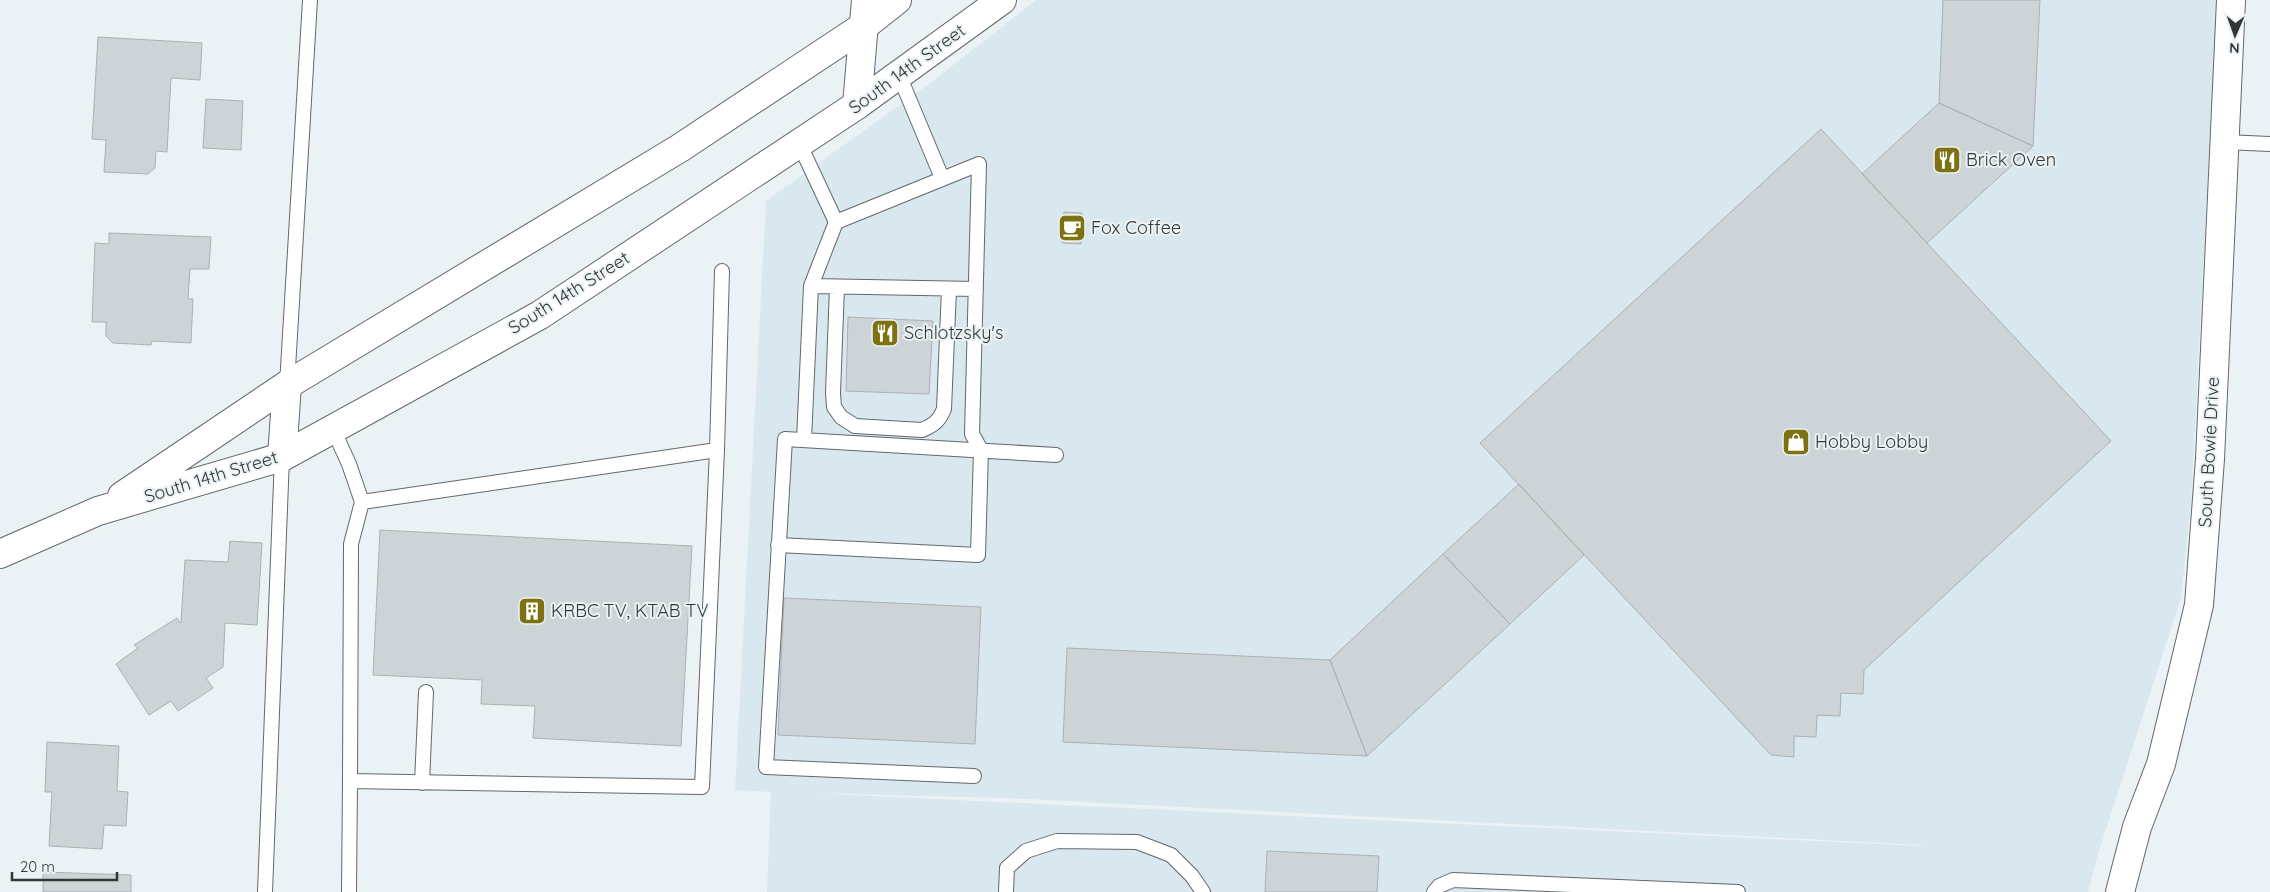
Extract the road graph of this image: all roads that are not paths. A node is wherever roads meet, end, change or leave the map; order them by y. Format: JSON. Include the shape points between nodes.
{"nodes":[{"id":1,"x":310,"y":0,"type":"edge"},
{"id":2,"x":897,"y":0,"type":"edge"},
{"id":3,"x":1002,"y":0,"type":"edge"},
{"id":4,"x":2231,"y":0,"type":"edge"},
{"id":5,"x":865,"y":13,"type":"edge"},
{"id":6,"x":899,"y":74,"type":"junction"},
{"id":7,"x":857,"y":105,"type":"junction"},
{"id":8,"x":2225,"y":142,"type":"junction"},
{"id":9,"x":799,"y":143,"type":"junction"},
{"id":10,"x":2270,"y":144,"type":"edge"},
{"id":11,"x":942,"y":178,"type":"junction"},
{"id":12,"x":836,"y":222,"type":"junction"},
{"id":13,"x":722,"y":271,"type":"dead end"},
{"id":14,"x":811,"y":286,"type":"junction"},
{"id":15,"x":837,"y":287,"type":"junction"},
{"id":16,"x":949,"y":289,"type":"junction"},
{"id":17,"x":976,"y":289,"type":"junction"},
{"id":18,"x":288,"y":385,"type":"junction"},
{"id":19,"x":333,"y":429,"type":"junction"},
{"id":20,"x":804,"y":440,"type":"junction"},
{"id":21,"x":717,"y":450,"type":"junction"},
{"id":22,"x":981,"y":450,"type":"junction"},
{"id":23,"x":1056,"y":455,"type":"dead end"},
{"id":24,"x":282,"y":457,"type":"junction"},
{"id":25,"x":362,"y":502,"type":"junction"},
{"id":26,"x":98,"y":511,"type":"junction"},
{"id":27,"x":778,"y":545,"type":"junction"},
{"id":28,"x":0,"y":554,"type":"edge"},
{"id":29,"x":426,"y":692,"type":"dead end"},
{"id":30,"x":974,"y":776,"type":"dead end"},
{"id":31,"x":350,"y":781,"type":"junction"},
{"id":32,"x":422,"y":783,"type":"junction"},
{"id":33,"x":265,"y":892,"type":"edge"},
{"id":34,"x":348,"y":892,"type":"edge"},
{"id":35,"x":1006,"y":892,"type":"edge"},
{"id":36,"x":1203,"y":892,"type":"edge"},
{"id":37,"x":1434,"y":892,"type":"edge"},
{"id":38,"x":1738,"y":892,"type":"edge"},
{"id":39,"x":2120,"y":892,"type":"edge"}],
"edges":[{"from":1,"to":18,"type":"lane"},
{"from":2,"to":5,"type":"main road","name":"South 14th Street"},
{"from":3,"to":6,"type":"main road","name":"South 14th Street"},
{"from":4,"to":8,"type":"main road","name":"South Bowie Drive"},
{"from":5,"to":7,"type":"main road"},
{"from":5,"to":18,"type":"main road","name":"South 14th Street","via":[[680,148]]},
{"from":6,"to":7,"type":"main road","name":"South 14th Street"},
{"from":6,"to":11,"type":"lane"},
{"from":7,"to":9,"type":"main road","name":"South 14th Street"},
{"from":8,"to":10,"type":"lane"},
{"from":8,"to":39,"type":"main road","name":"South Bowie Drive","via":[[2210,459],[2199,605],[2161,764],[2137,828]]},
{"from":9,"to":12,"type":"lane"},
{"from":9,"to":19,"type":"main road","name":"South 14th Street","via":[[540,315]]},
{"from":11,"to":12,"type":"lane"},
{"from":11,"to":17,"type":"lane","via":[[979,164]]},
{"from":12,"to":14,"type":"lane"},
{"from":13,"to":21,"type":"lane"},
{"from":14,"to":15,"type":"lane"},
{"from":14,"to":20,"type":"lane"},
{"from":15,"to":16,"type":"lane"},
{"from":15,"to":16,"type":"lane","via":[[834,407],[841,417],[855,426],[922,430],[939,420],[944,409]]},
{"from":16,"to":17,"type":"lane"},
{"from":17,"to":22,"type":"lane","via":[[972,434]]},
{"from":18,"to":24,"type":"main road"},
{"from":18,"to":26,"type":"main road","name":"South 14th Street"},
{"from":19,"to":24,"type":"main road","name":"South 14th Street"},
{"from":19,"to":25,"type":"lane"},
{"from":20,"to":22,"type":"lane"},
{"from":20,"to":27,"type":"lane","via":[[785,439]]},
{"from":21,"to":25,"type":"lane"},
{"from":21,"to":32,"type":"lane","via":[[702,787]]},
{"from":22,"to":23,"type":"lane"},
{"from":22,"to":27,"type":"lane","via":[[978,555]]},
{"from":24,"to":26,"type":"main road","name":"South 14th Street"},
{"from":24,"to":33,"type":"lane"},
{"from":25,"to":31,"type":"lane","via":[[351,544]]},
{"from":26,"to":28,"type":"main road","name":"South 14th Street"},
{"from":27,"to":30,"type":"lane","via":[[766,767]]},
{"from":29,"to":32,"type":"lane"},
{"from":31,"to":32,"type":"lane"},
{"from":31,"to":34,"type":"lane"},
{"from":35,"to":36,"type":"lane","via":[[1007,868],[1026,851],[1057,842],[1137,842],[1172,855]]},
{"from":37,"to":38,"type":"lane","via":[[1453,880]]}]}
